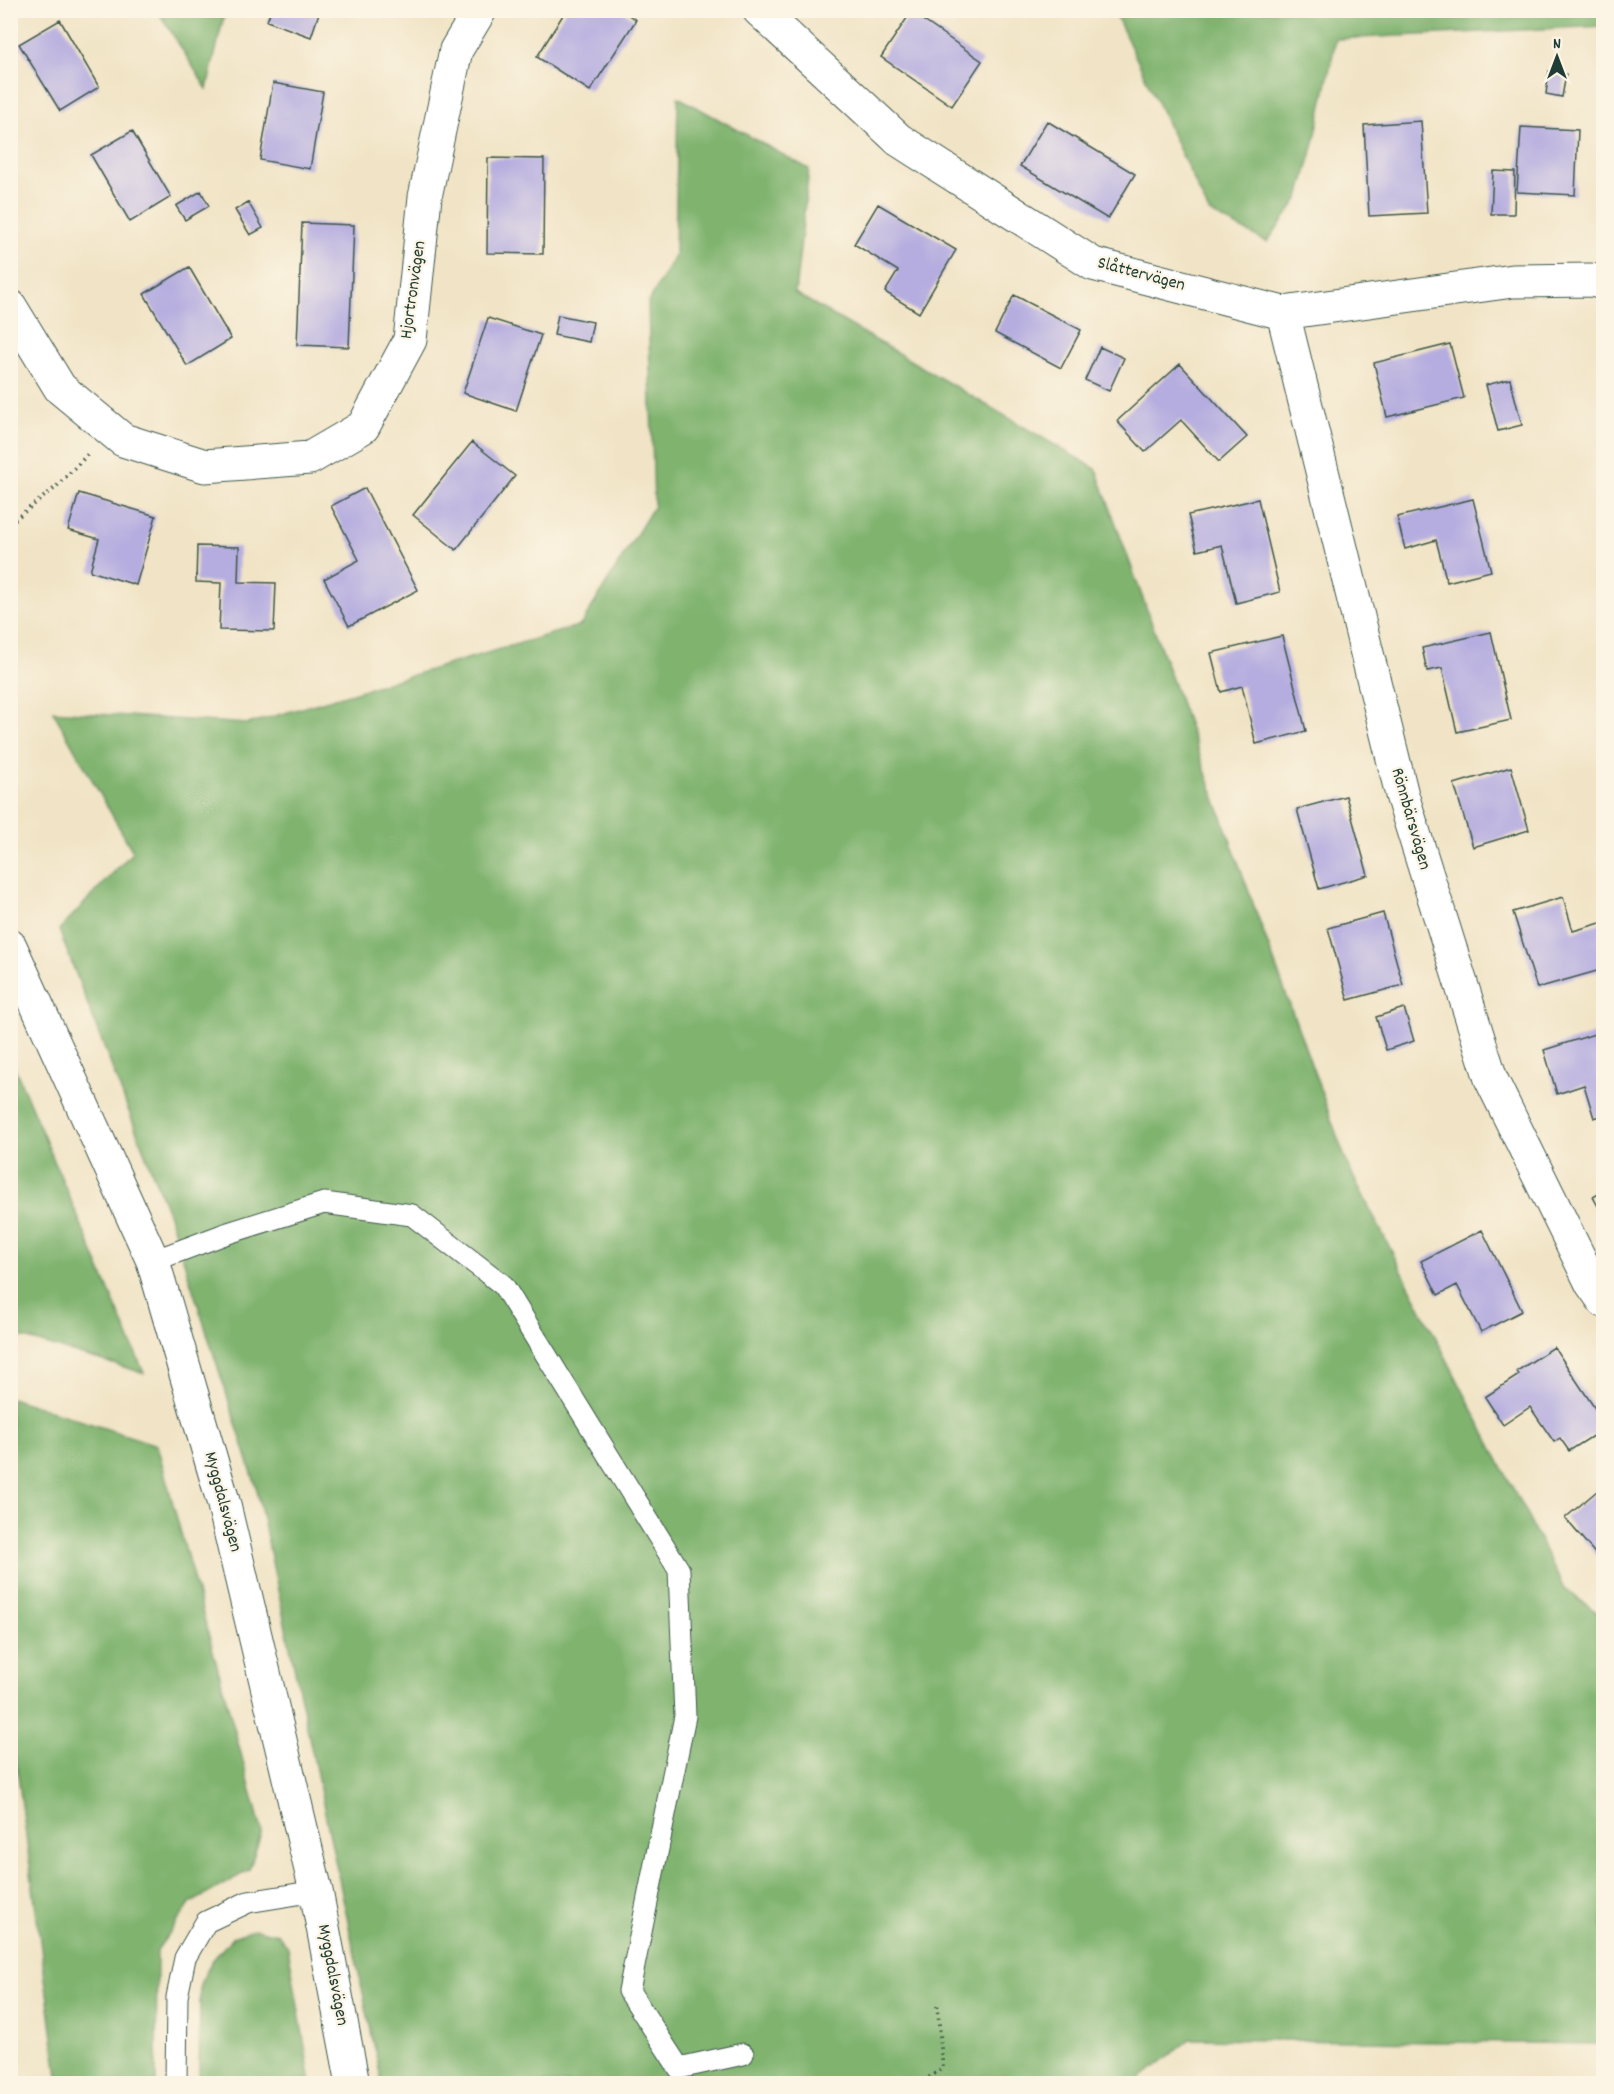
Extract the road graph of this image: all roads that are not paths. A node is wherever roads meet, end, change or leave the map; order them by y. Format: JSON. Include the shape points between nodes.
{"nodes":[{"id":1,"x":480,"y":10,"type":"edge"},
{"id":2,"x":759,"y":10,"type":"edge"},
{"id":3,"x":1604,"y":283,"type":"edge"},
{"id":4,"x":10,"y":306,"type":"edge"},
{"id":5,"x":1283,"y":313,"type":"junction"},
{"id":6,"x":10,"y":946,"type":"edge"},
{"id":7,"x":153,"y":1261,"type":"junction"},
{"id":8,"x":1604,"y":1301,"type":"edge"},
{"id":9,"x":316,"y":1891,"type":"junction"},
{"id":10,"x":743,"y":2054,"type":"dead end"},
{"id":11,"x":176,"y":2084,"type":"edge"},
{"id":12,"x":353,"y":2084,"type":"edge"}],
"edges":[{"from":1,"to":4,"type":"street","name":"Hjortronvägen","via":[[456,50],[425,198],[410,340],[363,427],[310,458],[206,466],[123,440],[60,388]]},
{"from":2,"to":5,"type":"street","name":"Slåttervägen","via":[[899,140],[1093,264]]},
{"from":3,"to":5,"type":"street","name":"Slåttervägen","via":[[1513,281]]},
{"from":5,"to":8,"type":"street","name":"Rönnbärsvägen","via":[[1402,795],[1491,1079]]},
{"from":6,"to":7,"type":"street","name":"Myggdalsvägen"},
{"from":7,"to":9,"type":"street","name":"Myggdalsvägen","via":[[223,1501]]},
{"from":7,"to":10,"type":"lane","via":[[324,1203],[412,1215],[503,1285],[679,1570],[685,1716],[629,1991],[680,2068]]},
{"from":9,"to":11,"type":"lane","via":[[248,1902],[206,1922],[185,1958],[177,1997]]},
{"from":9,"to":12,"type":"street","name":"Myggdalsvägen"}]}
